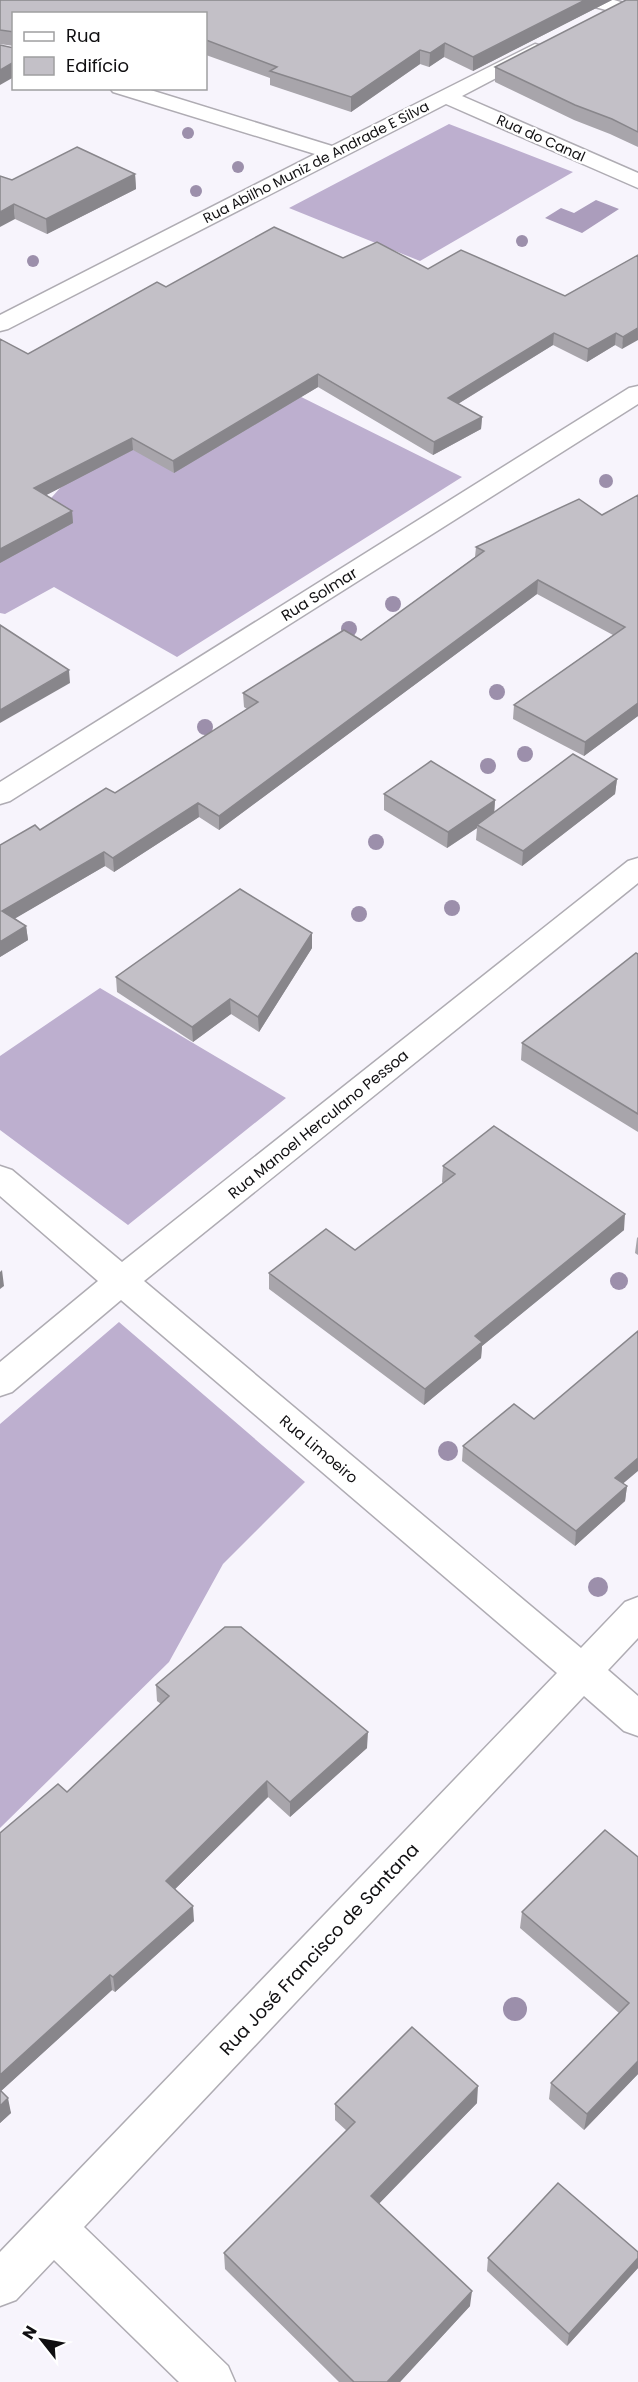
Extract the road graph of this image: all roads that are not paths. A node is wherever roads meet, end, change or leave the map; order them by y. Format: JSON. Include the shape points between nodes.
{"nodes":[{"id":1,"x":591,"y":0,"type":"edge"},
{"id":2,"x":625,"y":4,"type":"edge"},
{"id":3,"x":586,"y":23,"type":"edge"},
{"id":4,"x":556,"y":39,"type":"edge"},
{"id":5,"x":127,"y":90,"type":"edge"},
{"id":6,"x":445,"y":96,"type":"junction"},
{"id":7,"x":333,"y":153,"type":"junction"},
{"id":8,"x":638,"y":180,"type":"edge"},
{"id":9,"x":6,"y":316,"type":"edge"},
{"id":10,"x":638,"y":393,"type":"edge"},
{"id":11,"x":0,"y":795,"type":"edge"},
{"id":12,"x":638,"y":868,"type":"edge"},
{"id":13,"x":0,"y":1178,"type":"edge"},
{"id":14,"x":121,"y":1281,"type":"junction"},
{"id":15,"x":0,"y":1382,"type":"edge"},
{"id":16,"x":638,"y":1613,"type":"edge"},
{"id":17,"x":582,"y":1671,"type":"junction"},
{"id":18,"x":638,"y":1719,"type":"edge"},
{"id":19,"x":54,"y":2229,"type":"junction"},
{"id":20,"x":0,"y":2284,"type":"edge"},
{"id":21,"x":212,"y":2382,"type":"edge"}],
"edges":[{"from":1,"to":2,"type":"street"},
{"from":2,"to":3,"type":"street"},
{"from":4,"to":6,"type":"street","name":"Rua Abilho Muniz de Andrade E Silva"},
{"from":5,"to":7,"type":"street"},
{"from":6,"to":7,"type":"street","name":"Rua Abilho Muniz de Andrade E Silva"},
{"from":6,"to":8,"type":"street","name":"Rua do Canal"},
{"from":7,"to":9,"type":"street","name":"Rua Abilho Muniz de Andrade E Silva"},
{"from":10,"to":11,"type":"street","name":"Rua Solmar"},
{"from":12,"to":14,"type":"street","name":"Rua Manoel Herculano Pessoa"},
{"from":13,"to":14,"type":"street","name":"Rua Limoeiro"},
{"from":14,"to":15,"type":"street","name":"Rua Manoel Herculano Pessoa"},
{"from":14,"to":17,"type":"street","name":"Rua Limoeiro"},
{"from":16,"to":17,"type":"street","name":"Rua José Francisco de Santana"},
{"from":17,"to":18,"type":"street","name":"Rua Limoeiro"},
{"from":17,"to":19,"type":"street","name":"Rua José Francisco de Santana"},
{"from":19,"to":20,"type":"street","name":"Rua José Francisco de Santana"},
{"from":19,"to":21,"type":"street"}]}
